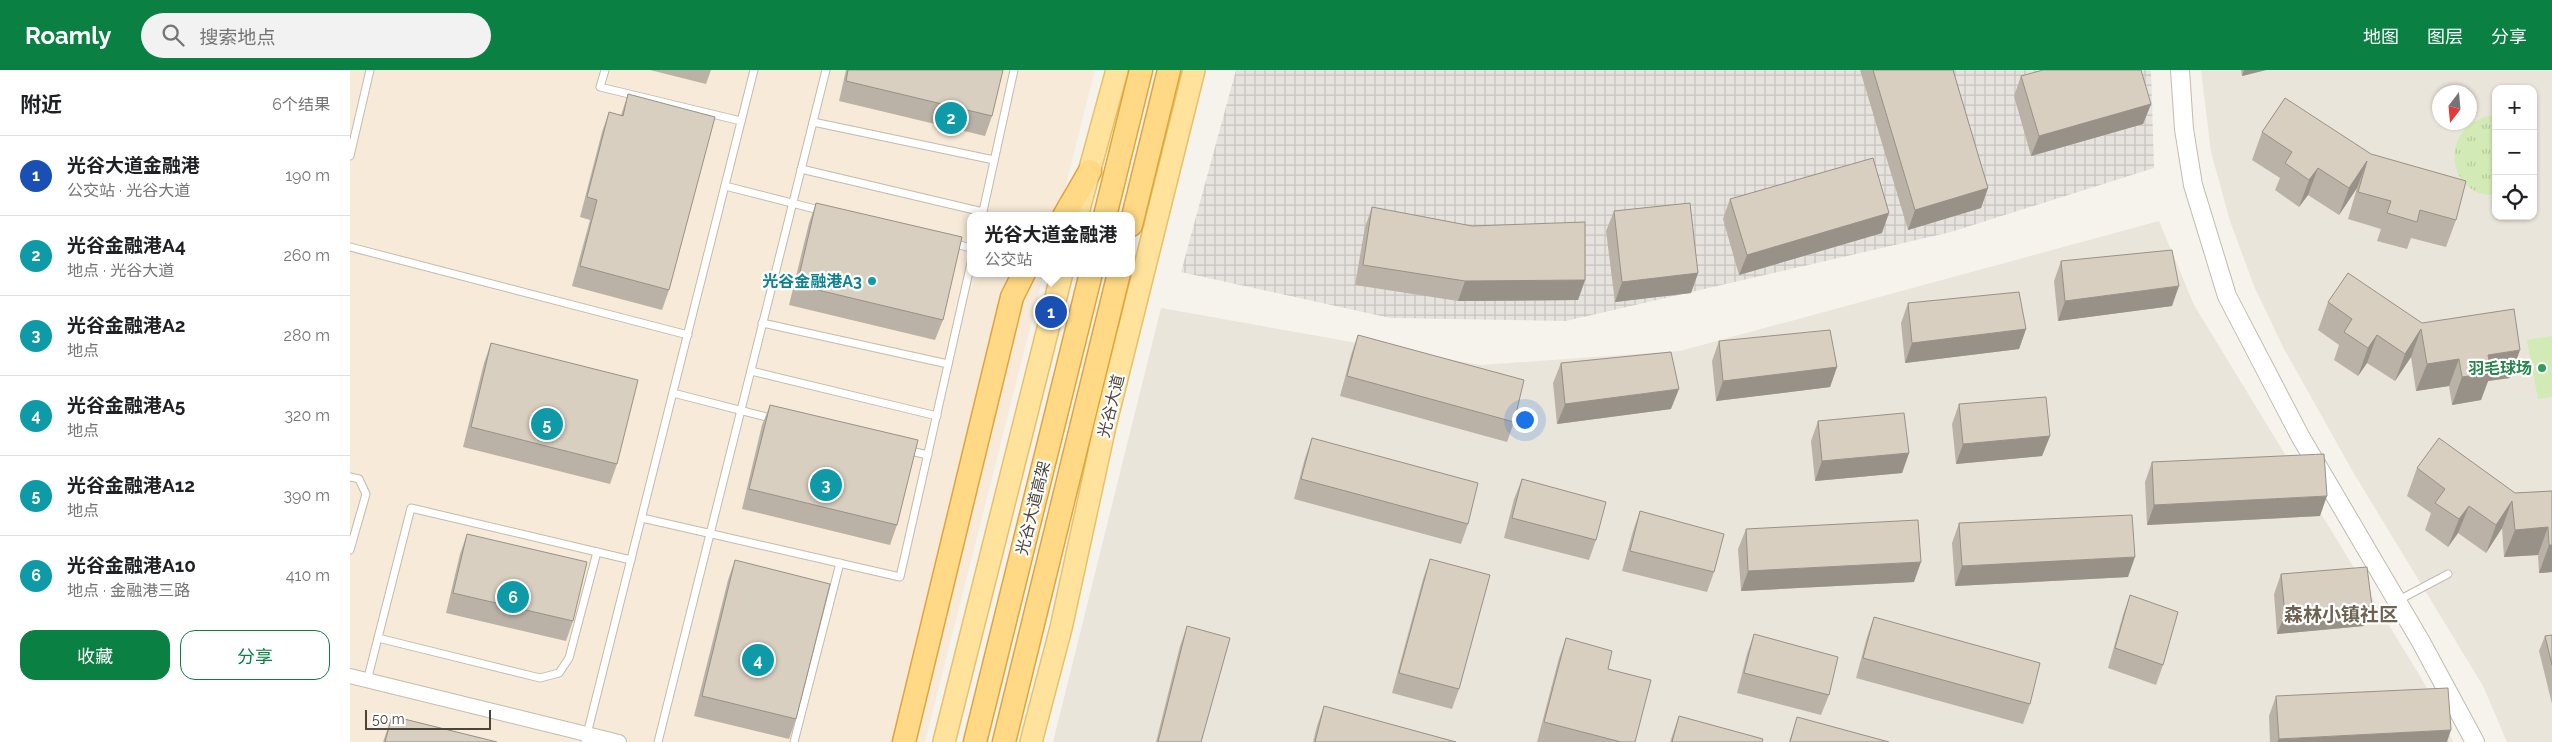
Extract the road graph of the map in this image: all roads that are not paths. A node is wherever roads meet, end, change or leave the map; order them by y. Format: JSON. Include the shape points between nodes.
{"nodes":[{"id":1,"x":370,"y":70,"type":"edge"},
{"id":2,"x":604,"y":70,"type":"edge"},
{"id":3,"x":754,"y":70,"type":"edge"},
{"id":4,"x":826,"y":70,"type":"edge"},
{"id":5,"x":1014,"y":70,"type":"edge"},
{"id":6,"x":1117,"y":70,"type":"edge"},
{"id":7,"x":1141,"y":70,"type":"edge"},
{"id":8,"x":1169,"y":70,"type":"edge"},
{"id":9,"x":1194,"y":70,"type":"edge"},
{"id":10,"x":2180,"y":70,"type":"edge"},
{"id":11,"x":741,"y":121,"type":"junction"},
{"id":12,"x":813,"y":122,"type":"junction"},
{"id":13,"x":350,"y":156,"type":"edge"},
{"id":14,"x":994,"y":160,"type":"junction"},
{"id":15,"x":801,"y":169,"type":"junction"},
{"id":16,"x":1090,"y":171,"type":"junction"},
{"id":17,"x":725,"y":186,"type":"junction"},
{"id":18,"x":792,"y":204,"type":"junction"},
{"id":19,"x":974,"y":212,"type":"edge"},
{"id":20,"x":982,"y":212,"type":"edge"},
{"id":21,"x":1067,"y":212,"type":"edge"},
{"id":22,"x":1078,"y":212,"type":"edge"},
{"id":23,"x":1106,"y":212,"type":"edge"},
{"id":24,"x":1134,"y":212,"type":"edge"},
{"id":25,"x":830,"y":213,"type":"edge"},
{"id":26,"x":943,"y":241,"type":"edge"},
{"id":27,"x":350,"y":247,"type":"edge"},
{"id":28,"x":967,"y":247,"type":"edge"},
{"id":29,"x":968,"y":277,"type":"edge"},
{"id":30,"x":1022,"y":277,"type":"edge"},
{"id":31,"x":1061,"y":277,"type":"edge"},
{"id":32,"x":1090,"y":277,"type":"edge"},
{"id":33,"x":1118,"y":277,"type":"edge"},
{"id":34,"x":762,"y":323,"type":"junction"},
{"id":35,"x":688,"y":335,"type":"junction"},
{"id":36,"x":948,"y":364,"type":"junction"},
{"id":37,"x":751,"y":370,"type":"junction"},
{"id":38,"x":673,"y":393,"type":"junction"},
{"id":39,"x":741,"y":411,"type":"junction"},
{"id":40,"x":936,"y":416,"type":"junction"},
{"id":41,"x":778,"y":420,"type":"edge"},
{"id":42,"x":900,"y":448,"type":"edge"},
{"id":43,"x":928,"y":455,"type":"junction"},
{"id":44,"x":350,"y":477,"type":"edge"},
{"id":45,"x":642,"y":518,"type":"junction"},
{"id":46,"x":710,"y":533,"type":"junction"},
{"id":47,"x":350,"y":550,"type":"edge"},
{"id":48,"x":597,"y":552,"type":"junction"},
{"id":49,"x":631,"y":560,"type":"junction"},
{"id":50,"x":840,"y":563,"type":"junction"},
{"id":51,"x":2448,"y":574,"type":"dead end"},
{"id":52,"x":2397,"y":601,"type":"junction"},
{"id":53,"x":378,"y":638,"type":"junction"},
{"id":54,"x":350,"y":676,"type":"edge"},
{"id":55,"x":367,"y":680,"type":"junction"},
{"id":56,"x":586,"y":738,"type":"edge"},
{"id":57,"x":619,"y":742,"type":"edge"},
{"id":58,"x":658,"y":742,"type":"edge"},
{"id":59,"x":794,"y":742,"type":"edge"},
{"id":60,"x":904,"y":742,"type":"edge"},
{"id":61,"x":944,"y":742,"type":"edge"},
{"id":62,"x":975,"y":742,"type":"edge"},
{"id":63,"x":1004,"y":742,"type":"edge"},
{"id":64,"x":1031,"y":742,"type":"edge"},
{"id":65,"x":2475,"y":742,"type":"edge"}],
"edges":[{"from":1,"to":13,"type":"lane"},
{"from":2,"to":11,"type":"lane","via":[[600,87]]},
{"from":3,"to":11,"type":"lane"},
{"from":4,"to":12,"type":"lane"},
{"from":5,"to":14,"type":"lane"},
{"from":6,"to":16,"type":"main road"},
{"from":7,"to":23,"type":"highway"},
{"from":8,"to":24,"type":"highway"},
{"from":9,"to":64,"type":"main road","name":"光谷大道","via":[[1105,426],[1061,628]]},
{"from":10,"to":52,"type":"street","via":[[2184,129],[2193,185],[2227,296],[2300,436]]},
{"from":11,"to":17,"type":"lane"},
{"from":12,"to":14,"type":"lane"},
{"from":12,"to":15,"type":"lane"},
{"from":14,"to":20,"type":"lane"},
{"from":15,"to":18,"type":"lane"},
{"from":15,"to":19,"type":"lane"},
{"from":16,"to":21,"type":"highway"},
{"from":16,"to":22,"type":"main road"},
{"from":17,"to":18,"type":"lane"},
{"from":17,"to":35,"type":"lane"},
{"from":18,"to":25,"type":"lane"},
{"from":18,"to":34,"type":"lane"},
{"from":26,"to":28,"type":"lane"},
{"from":27,"to":35,"type":"lane"},
{"from":29,"to":36,"type":"lane"},
{"from":30,"to":60,"type":"highway","via":[[1012,297]]},
{"from":31,"to":61,"type":"main road"},
{"from":32,"to":62,"type":"highway","name":"光谷大道高架"},
{"from":33,"to":63,"type":"highway","name":"光谷大道高架"},
{"from":34,"to":36,"type":"lane"},
{"from":34,"to":37,"type":"lane"},
{"from":35,"to":38,"type":"lane"},
{"from":36,"to":40,"type":"lane"},
{"from":37,"to":39,"type":"lane"},
{"from":37,"to":40,"type":"lane"},
{"from":38,"to":39,"type":"lane"},
{"from":38,"to":45,"type":"lane"},
{"from":39,"to":41,"type":"lane"},
{"from":39,"to":46,"type":"lane"},
{"from":40,"to":43,"type":"lane"},
{"from":42,"to":43,"type":"lane"},
{"from":43,"to":50,"type":"lane","via":[[900,577]]},
{"from":44,"to":47,"type":"lane","via":[[359,479],[366,494]]},
{"from":45,"to":46,"type":"lane"},
{"from":45,"to":49,"type":"lane"},
{"from":46,"to":50,"type":"lane"},
{"from":46,"to":58,"type":"lane"},
{"from":48,"to":49,"type":"lane"},
{"from":48,"to":53,"type":"lane","via":[[569,658],[559,673],[540,678]]},
{"from":48,"to":53,"type":"lane","via":[[411,508]]},
{"from":49,"to":56,"type":"lane"},
{"from":50,"to":59,"type":"lane"},
{"from":51,"to":52,"type":"lane"},
{"from":52,"to":65,"type":"street"},
{"from":53,"to":55,"type":"lane"},
{"from":54,"to":55,"type":"street"},
{"from":55,"to":56,"type":"street"},
{"from":56,"to":57,"type":"street"}]}
